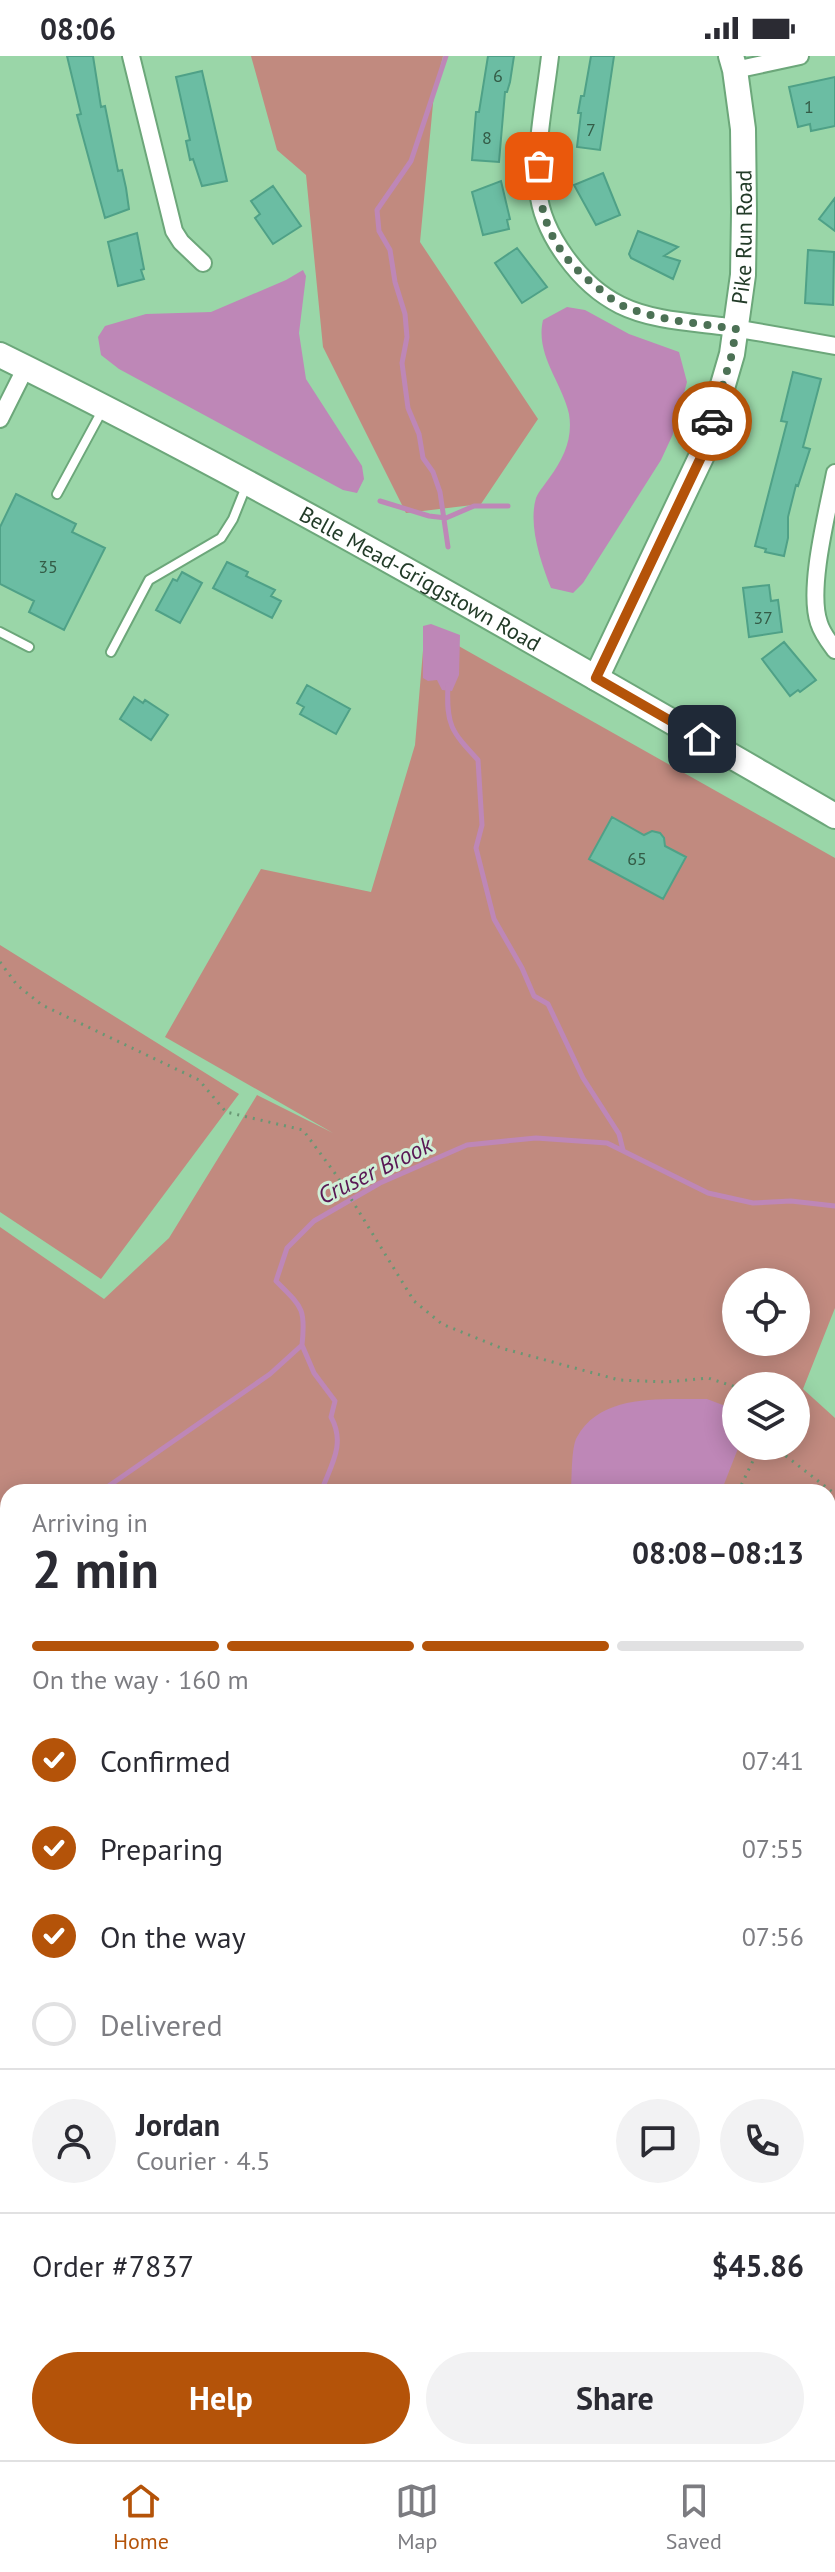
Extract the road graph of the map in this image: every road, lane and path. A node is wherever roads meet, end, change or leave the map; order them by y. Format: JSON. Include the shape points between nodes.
{"nodes":[{"id":1,"x":131,"y":56,"type":"edge"},
{"id":2,"x":550,"y":56,"type":"edge"},
{"id":3,"x":800,"y":56,"type":"edge"},
{"id":4,"x":733,"y":63,"type":"edge"},
{"id":5,"x":203,"y":263,"type":"dead end"},
{"id":6,"x":736,"y":329,"type":"junction"},
{"id":7,"x":835,"y":346,"type":"edge"},
{"id":8,"x":0,"y":355,"type":"edge"},
{"id":9,"x":26,"y":367,"type":"junction"},
{"id":10,"x":103,"y":408,"type":"junction"},
{"id":11,"x":0,"y":419,"type":"edge"},
{"id":12,"x":835,"y":473,"type":"edge"},
{"id":13,"x":247,"y":483,"type":"junction"},
{"id":14,"x":57,"y":494,"type":"dead end"},
{"id":15,"x":0,"y":632,"type":"edge"},
{"id":16,"x":29,"y":647,"type":"dead end"},
{"id":17,"x":835,"y":650,"type":"edge"},
{"id":18,"x":111,"y":652,"type":"dead end"},
{"id":19,"x":596,"y":678,"type":"junction"},
{"id":20,"x":835,"y":816,"type":"edge"},
{"id":21,"x":0,"y":962,"type":"edge"},
{"id":22,"x":722,"y":1382,"type":"edge"},
{"id":23,"x":753,"y":1460,"type":"edge"},
{"id":24,"x":791,"y":1460,"type":"edge"},
{"id":25,"x":742,"y":1484,"type":"edge"},
{"id":26,"x":822,"y":1484,"type":"edge"}],
"edges":[{"from":1,"to":5,"type":"street","via":[[174,231]]},
{"from":2,"to":6,"type":"street","via":[[538,190],[555,244],[580,275],[619,305]]},
{"from":3,"to":4,"type":"street"},
{"from":4,"to":6,"type":"street","name":"Pike Run Road","via":[[743,129],[744,212]]},
{"from":6,"to":7,"type":"street"},
{"from":6,"to":19,"type":"street","name":"Pike Run Road","via":[[703,453]]},
{"from":8,"to":9,"type":"street","name":"Belle Mead-Griggstown Road"},
{"from":9,"to":10,"type":"street","name":"Belle Mead-Griggstown Road"},
{"from":9,"to":11,"type":"street"},
{"from":10,"to":13,"type":"street","name":"Belle Mead-Griggstown Road"},
{"from":10,"to":14,"type":"lane"},
{"from":12,"to":17,"type":"street","via":[[815,604],[818,623]]},
{"from":13,"to":18,"type":"lane","via":[[221,538],[149,580]]},
{"from":13,"to":19,"type":"street","name":"Belle Mead-Griggstown Road"},
{"from":15,"to":16,"type":"lane"},
{"from":19,"to":20,"type":"street","name":"Belle Mead-Griggstown Road"},
{"from":21,"to":22,"type":"path","via":[[42,1005],[199,1080],[226,1112],[303,1130],[414,1301],[442,1324],[501,1348],[619,1380],[708,1378]]},
{"from":23,"to":25,"type":"path"},
{"from":24,"to":26,"type":"path"}]}
